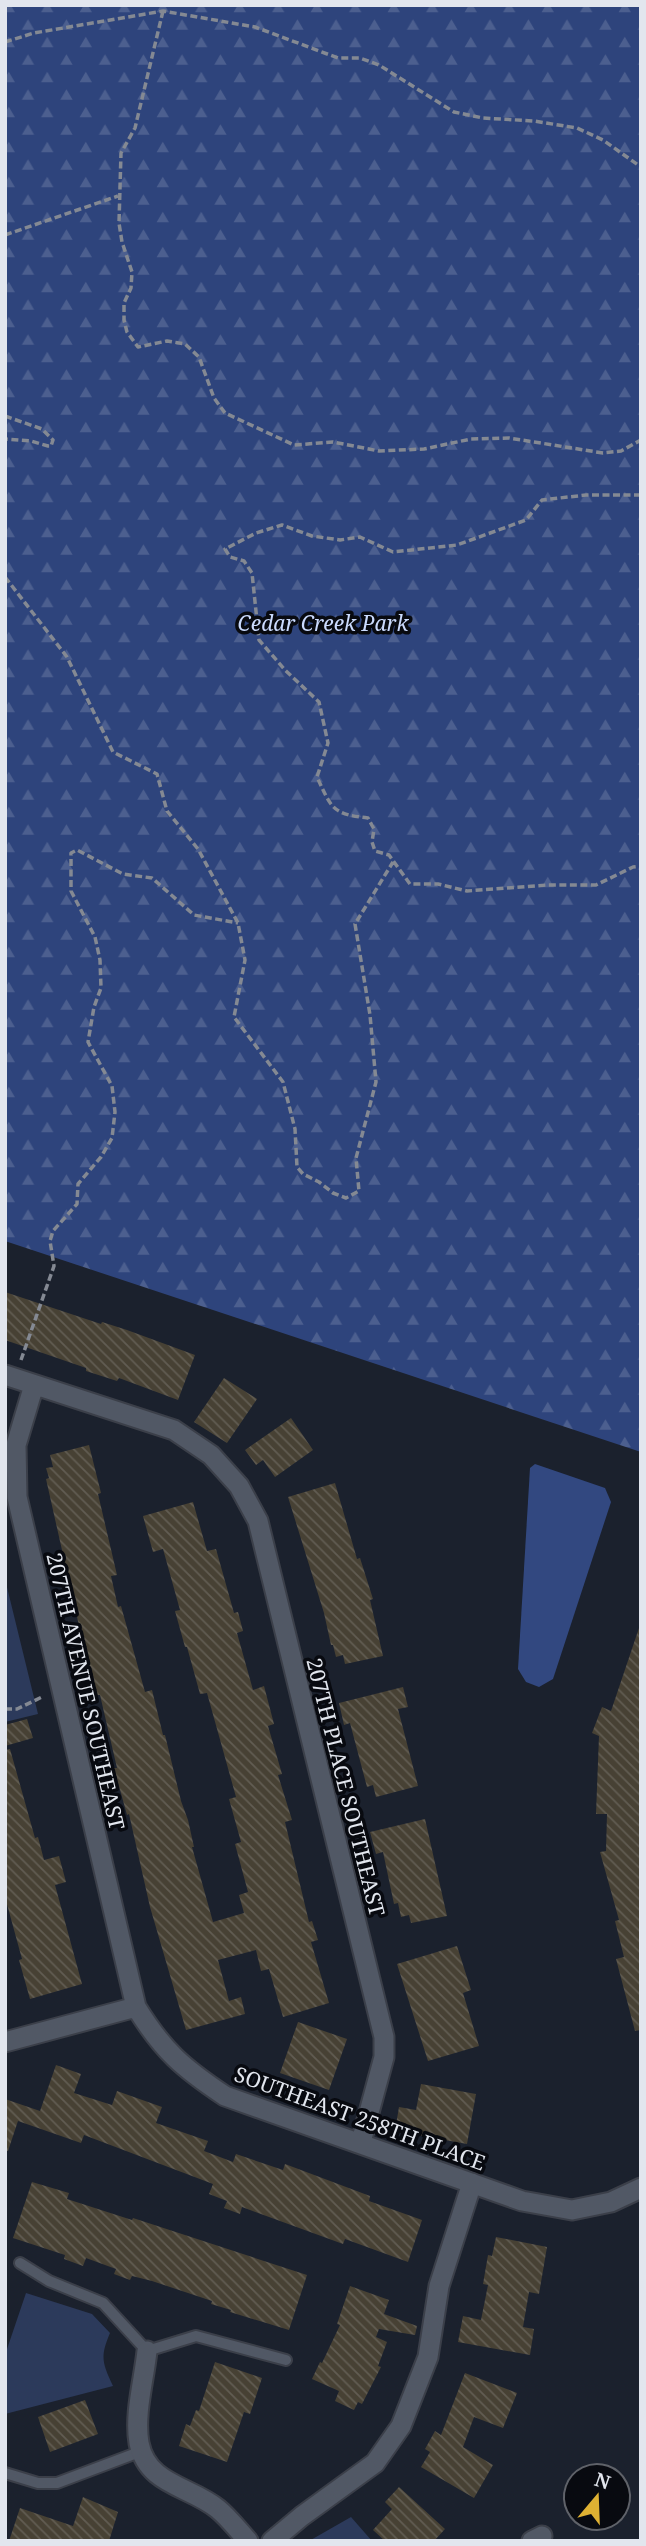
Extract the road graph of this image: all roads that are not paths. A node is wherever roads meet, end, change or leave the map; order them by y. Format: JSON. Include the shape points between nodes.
{"nodes":[{"id":1,"x":10,"y":1377,"type":"edge"},
{"id":2,"x":34,"y":1385,"type":"junction"},
{"id":3,"x":136,"y":2007,"type":"junction"},
{"id":4,"x":5,"y":2042,"type":"edge"},
{"id":5,"x":361,"y":2143,"type":"junction"},
{"id":6,"x":472,"y":2183,"type":"junction"},
{"id":7,"x":641,"y":2188,"type":"edge"},
{"id":8,"x":20,"y":2263,"type":"dead end"},
{"id":9,"x":147,"y":2351,"type":"junction"},
{"id":10,"x":286,"y":2360,"type":"dead end"},
{"id":11,"x":142,"y":2451,"type":"junction"},
{"id":12,"x":5,"y":2473,"type":"edge"},
{"id":13,"x":248,"y":2541,"type":"edge"},
{"id":14,"x":272,"y":2541,"type":"edge"}],
"edges":[{"from":1,"to":2,"type":"street","name":"207TH PLACE SOUTHEAST"},
{"from":2,"to":3,"type":"street","name":"207TH AVENUE SOUTHEAST","via":[[16,1445],[17,1497]]},
{"from":2,"to":5,"type":"street","name":"207TH PLACE SOUTHEAST","via":[[174,1430],[211,1455],[239,1486],[258,1521],[384,2038],[384,2057]]},
{"from":3,"to":4,"type":"street"},
{"from":3,"to":5,"type":"street","name":"SOUTHEAST 258TH PLACE","via":[[155,2038],[187,2070],[225,2096]]},
{"from":5,"to":6,"type":"street","name":"SOUTHEAST 258TH PLACE"},
{"from":6,"to":7,"type":"street","name":"SOUTHEAST 258TH PLACE","via":[[522,2201],[572,2210],[611,2202]]},
{"from":6,"to":14,"type":"street","via":[[439,2286],[428,2357],[401,2426],[375,2463]]},
{"from":8,"to":9,"type":"lane","via":[[49,2281],[103,2302]]},
{"from":9,"to":10,"type":"lane","via":[[196,2336]]},
{"from":9,"to":11,"type":"street","via":[[138,2424]]},
{"from":11,"to":12,"type":"lane","via":[[57,2483],[38,2483]]},
{"from":11,"to":13,"type":"street","via":[[145,2461],[165,2481],[219,2510]]}]}
